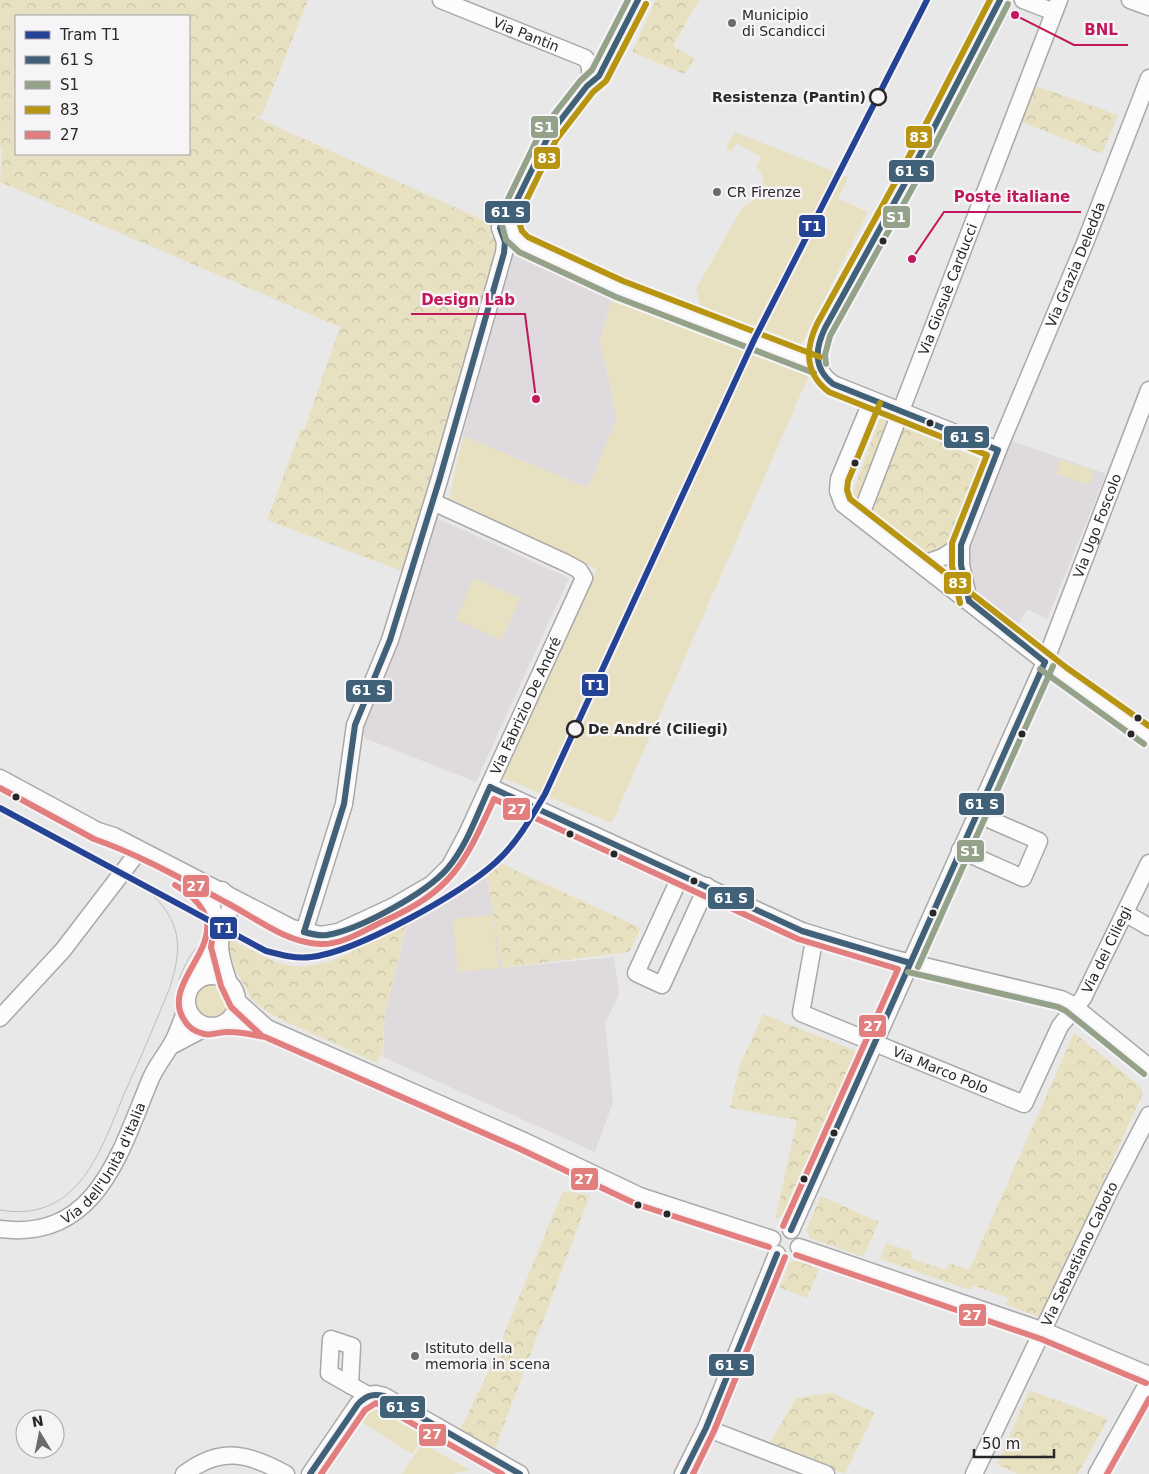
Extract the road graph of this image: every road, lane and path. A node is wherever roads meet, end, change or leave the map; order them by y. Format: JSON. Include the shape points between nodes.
{"nodes":[{"id":1,"x":441,"y":0,"type":"edge"},
{"id":2,"x":638,"y":0,"type":"edge"},
{"id":3,"x":1000,"y":0,"type":"edge"},
{"id":4,"x":1023,"y":0,"type":"edge"},
{"id":5,"x":1130,"y":0,"type":"edge"},
{"id":6,"x":1057,"y":6,"type":"edge"},
{"id":7,"x":1149,"y":7,"type":"edge"},
{"id":8,"x":1149,"y":78,"type":"edge"},
{"id":9,"x":587,"y":86,"type":"junction"},
{"id":10,"x":516,"y":202,"type":"junction"},
{"id":11,"x":817,"y":365,"type":"junction"},
{"id":12,"x":1149,"y":390,"type":"edge"},
{"id":13,"x":872,"y":400,"type":"junction"},
{"id":14,"x":901,"y":412,"type":"junction"},
{"id":15,"x":998,"y":450,"type":"junction"},
{"id":16,"x":433,"y":502,"type":"junction"},
{"id":17,"x":860,"y":517,"type":"junction"},
{"id":18,"x":961,"y":545,"type":"junction"},
{"id":19,"x":923,"y":564,"type":"junction"},
{"id":20,"x":969,"y":601,"type":"junction"},
{"id":21,"x":1045,"y":662,"type":"junction"},
{"id":22,"x":1149,"y":737,"type":"edge"},
{"id":23,"x":0,"y":778,"type":"edge"},
{"id":24,"x":490,"y":787,"type":"junction"},
{"id":25,"x":977,"y":814,"type":"junction"},
{"id":26,"x":98,"y":831,"type":"junction"},
{"id":27,"x":960,"y":850,"type":"junction"},
{"id":28,"x":135,"y":856,"type":"junction"},
{"id":29,"x":1149,"y":863,"type":"edge"},
{"id":30,"x":681,"y":875,"type":"junction"},
{"id":31,"x":707,"y":886,"type":"junction"},
{"id":32,"x":222,"y":890,"type":"junction"},
{"id":33,"x":1125,"y":913,"type":"junction"},
{"id":34,"x":263,"y":914,"type":"junction"},
{"id":35,"x":227,"y":918,"type":"junction"},
{"id":36,"x":1149,"y":927,"type":"edge"},
{"id":37,"x":304,"y":932,"type":"junction"},
{"id":38,"x":808,"y":933,"type":"junction"},
{"id":39,"x":910,"y":962,"type":"junction"},
{"id":40,"x":197,"y":981,"type":"junction"},
{"id":41,"x":229,"y":983,"type":"junction"},
{"id":42,"x":237,"y":1000,"type":"junction"},
{"id":43,"x":187,"y":1007,"type":"junction"},
{"id":44,"x":1074,"y":1008,"type":"junction"},
{"id":45,"x":0,"y":1018,"type":"edge"},
{"id":46,"x":217,"y":1024,"type":"junction"},
{"id":47,"x":267,"y":1028,"type":"junction"},
{"id":48,"x":876,"y":1043,"type":"junction"},
{"id":49,"x":171,"y":1046,"type":"junction"},
{"id":50,"x":1149,"y":1067,"type":"edge"},
{"id":51,"x":1149,"y":1115,"type":"edge"},
{"id":52,"x":0,"y":1229,"type":"edge"},
{"id":53,"x":791,"y":1230,"type":"junction"},
{"id":54,"x":774,"y":1246,"type":"junction"},
{"id":55,"x":799,"y":1247,"type":"junction"},
{"id":56,"x":1044,"y":1331,"type":"junction"},
{"id":57,"x":1149,"y":1375,"type":"edge"},
{"id":58,"x":1149,"y":1381,"type":"edge"},
{"id":59,"x":350,"y":1385,"type":"dead end"},
{"id":60,"x":368,"y":1395,"type":"junction"},
{"id":61,"x":1144,"y":1404,"type":"edge"},
{"id":62,"x":706,"y":1428,"type":"junction"},
{"id":63,"x":184,"y":1474,"type":"edge"},
{"id":64,"x":286,"y":1474,"type":"edge"},
{"id":65,"x":310,"y":1474,"type":"edge"},
{"id":66,"x":520,"y":1474,"type":"edge"},
{"id":67,"x":683,"y":1474,"type":"edge"},
{"id":68,"x":826,"y":1474,"type":"edge"},
{"id":69,"x":974,"y":1474,"type":"edge"},
{"id":70,"x":1097,"y":1474,"type":"edge"}],
"edges":[{"from":1,"to":9,"type":"street","name":"Via Pantin","via":[[585,58],[590,72]]},
{"from":2,"to":9,"type":"street","via":[[604,67]]},
{"from":3,"to":11,"type":"street","via":[[825,328],[817,350]]},
{"from":4,"to":6,"type":"street"},
{"from":5,"to":7,"type":"street"},
{"from":6,"to":14,"type":"street","name":"Via Giosuè Carducci"},
{"from":8,"to":15,"type":"street","name":"Via Grazia Deledda","via":[[1085,243]]},
{"from":9,"to":10,"type":"street","via":[[549,135]]},
{"from":10,"to":11,"type":"street","via":[[511,225],[515,238],[523,244],[628,292]]},
{"from":10,"to":16,"type":"street","via":[[500,226],[506,246]]},
{"from":11,"to":13,"type":"street","via":[[833,384]]},
{"from":12,"to":21,"type":"street","name":"Via Ugo Foscolo"},
{"from":13,"to":14,"type":"street"},
{"from":13,"to":17,"type":"street","via":[[838,483],[843,504]]},
{"from":14,"to":15,"type":"street"},
{"from":14,"to":17,"type":"street","name":"Via Giosuè Carducci"},
{"from":15,"to":18,"type":"street","name":"Via Grazia Deledda"},
{"from":16,"to":24,"type":"street","name":"Via Fabrizio De André","via":[[566,563],[584,575]]},
{"from":16,"to":37,"type":"street","via":[[390,640],[355,725],[344,804]]},
{"from":17,"to":19,"type":"street"},
{"from":18,"to":19,"type":"street","via":[[943,557]]},
{"from":18,"to":20,"type":"street","via":[[961,565]]},
{"from":19,"to":20,"type":"street"},
{"from":20,"to":21,"type":"street"},
{"from":21,"to":22,"type":"street"},
{"from":21,"to":25,"type":"street","name":"Via Ugo Foscolo"},
{"from":23,"to":26,"type":"street"},
{"from":24,"to":30,"type":"street","name":"Via dei Ciliegi"},
{"from":24,"to":37,"type":"street","name":"Via Fabrizio De André","via":[[453,861],[432,884],[338,932],[324,935]]},
{"from":25,"to":27,"type":"street","name":"Via Ugo Foscolo"},
{"from":25,"to":27,"type":"street","via":[[1039,841],[1023,878]]},
{"from":26,"to":28,"type":"street"},
{"from":26,"to":32,"type":"street","name":"Via Fabrizio De André"},
{"from":27,"to":39,"type":"street","name":"Via Ugo Foscolo"},
{"from":28,"to":40,"type":"street","via":[[195,885],[209,899],[215,922],[211,951]]},
{"from":28,"to":45,"type":"street","via":[[63,950]]},
{"from":29,"to":33,"type":"street","name":"Via dei Ciliegi"},
{"from":30,"to":31,"type":"street","name":"Via dei Ciliegi"},
{"from":30,"to":31,"type":"street","via":[[636,973],[662,985]]},
{"from":31,"to":38,"type":"street","name":"Via dei Ciliegi"},
{"from":32,"to":34,"type":"street","name":"Via Fabrizio De André"},
{"from":32,"to":35,"type":"street","via":[[229,899]]},
{"from":33,"to":36,"type":"street"},
{"from":33,"to":44,"type":"street","name":"Via dei Ciliegi","via":[[1083,998]]},
{"from":34,"to":35,"type":"street","via":[[245,911]]},
{"from":34,"to":37,"type":"street","name":"Via Fabrizio De André"},
{"from":35,"to":41,"type":"street","via":[[220,944]]},
{"from":38,"to":39,"type":"street","name":"Via dei Ciliegi"},
{"from":38,"to":48,"type":"street","name":"Via Marco Polo","via":[[801,1012]]},
{"from":39,"to":44,"type":"street","name":"Via dei Ciliegi","via":[[1056,997]]},
{"from":39,"to":48,"type":"street","name":"Via Ugo Foscolo"},
{"from":40,"to":41,"type":"street","via":[[213,976]]},
{"from":40,"to":43,"type":"street","via":[[188,993]]},
{"from":41,"to":42,"type":"street"},
{"from":42,"to":46,"type":"street","via":[[234,1012]]},
{"from":42,"to":47,"type":"street"},
{"from":43,"to":46,"type":"street","via":[[194,1019]]},
{"from":43,"to":49,"type":"street","name":"Via dell'Unità d'Italia"},
{"from":44,"to":48,"type":"street","name":"Via Marco Polo","via":[[1060,1026],[1024,1104]]},
{"from":44,"to":50,"type":"street"},
{"from":46,"to":47,"type":"street"},
{"from":46,"to":49,"type":"street","name":"Via dell'Unità d'Italia"},
{"from":47,"to":54,"type":"street","via":[[524,1141],[640,1196]]},
{"from":48,"to":53,"type":"street","name":"Via Ugo Foscolo"},
{"from":49,"to":52,"type":"street","name":"Via dell'Unità d'Italia","via":[[156,1066],[112,1170],[90,1200],[76,1213],[54,1224],[30,1230]]},
{"from":51,"to":56,"type":"street","name":"Via Sebastiano Caboto"},
{"from":53,"to":54,"type":"street","via":[[778,1230]]},
{"from":53,"to":55,"type":"street","via":[[799,1239]]},
{"from":54,"to":55,"type":"street","via":[[790,1256]]},
{"from":54,"to":62,"type":"street"},
{"from":55,"to":56,"type":"street"},
{"from":56,"to":57,"type":"street"},
{"from":56,"to":69,"type":"street","name":"Via Sebastiano Caboto"},
{"from":58,"to":61,"type":"street"},
{"from":59,"to":60,"type":"street"},
{"from":60,"to":65,"type":"street","via":[[358,1404]]},
{"from":60,"to":66,"type":"street","via":[[384,1396]]},
{"from":61,"to":70,"type":"street"},
{"from":62,"to":67,"type":"street"},
{"from":62,"to":68,"type":"street"},
{"from":63,"to":64,"type":"street","via":[[204,1461],[231,1455],[255,1460]]}]}
